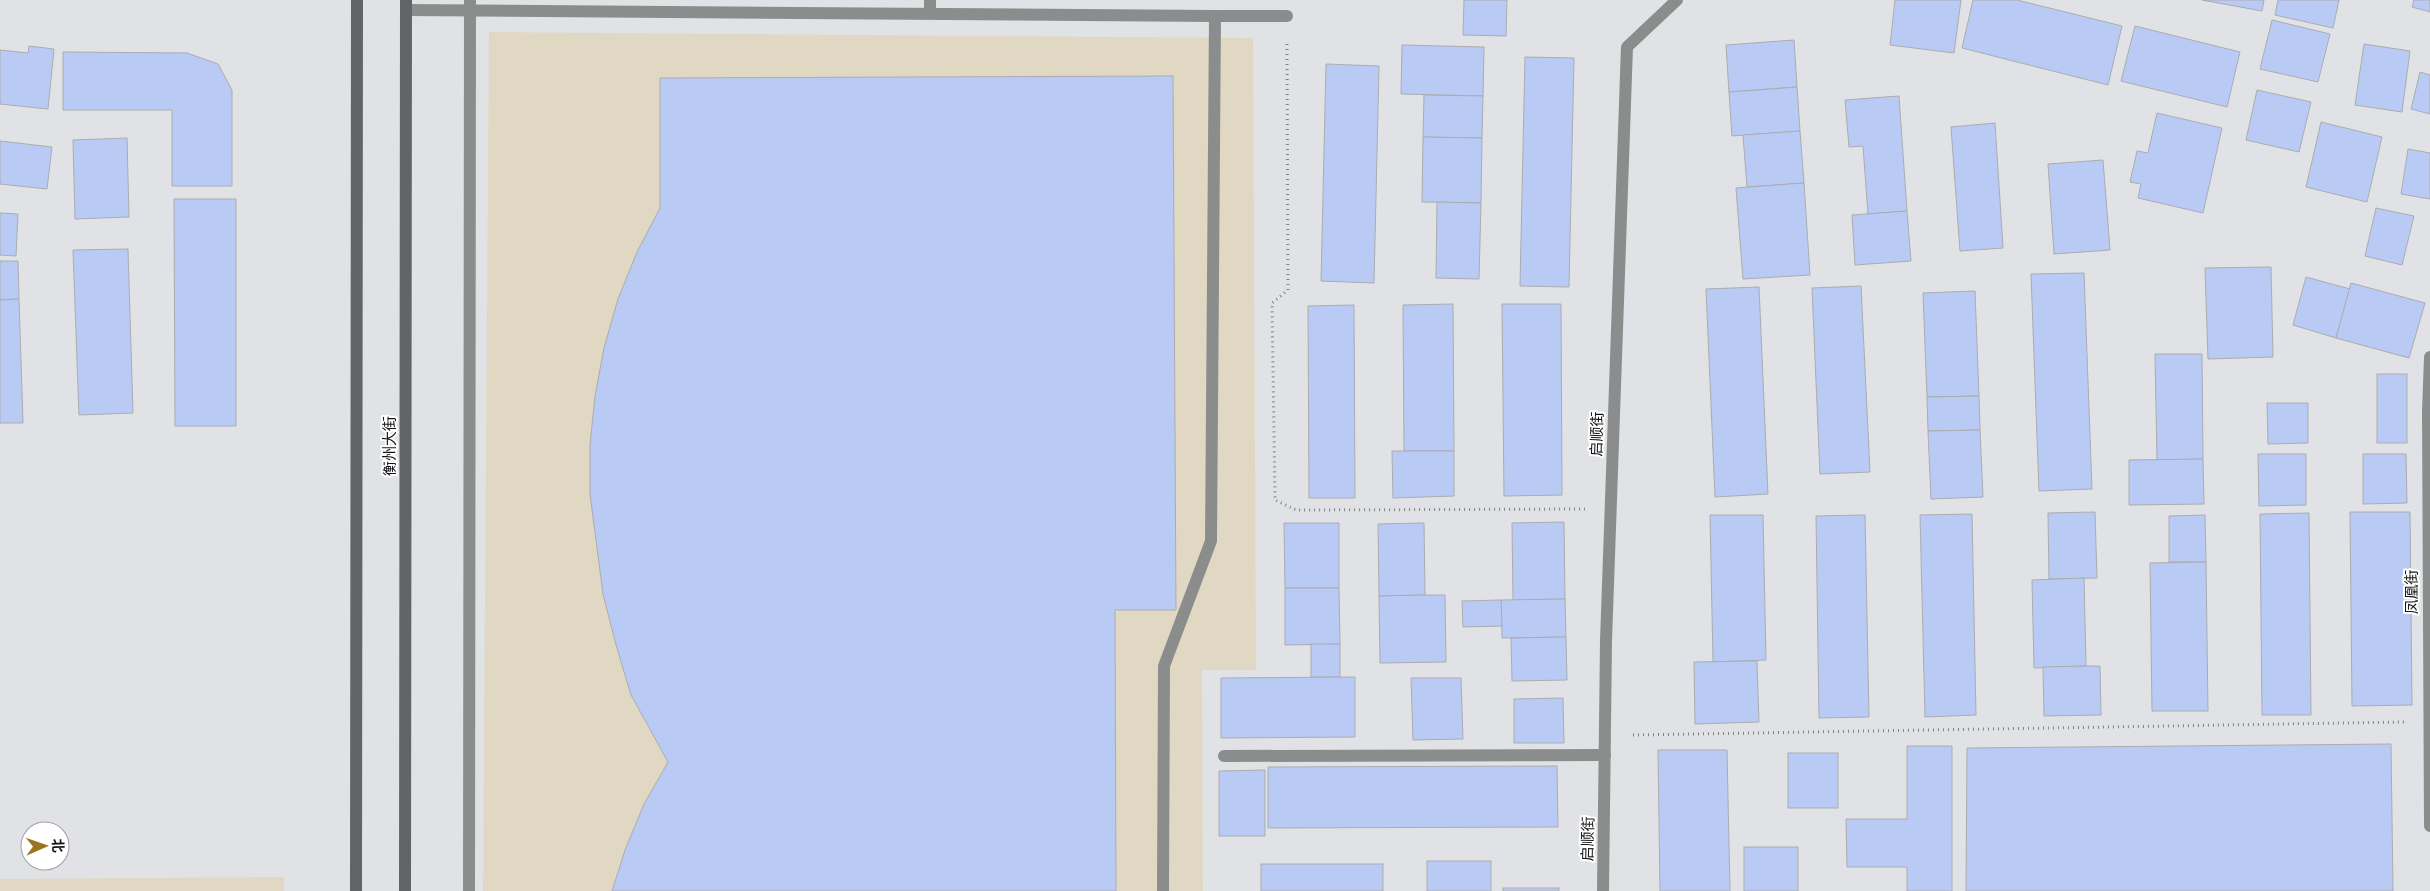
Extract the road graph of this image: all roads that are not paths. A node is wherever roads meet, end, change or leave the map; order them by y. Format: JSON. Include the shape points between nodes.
{"nodes":[{"id":1,"x":357,"y":0,"type":"edge"},
{"id":2,"x":930,"y":0,"type":"edge"},
{"id":3,"x":1677,"y":0,"type":"edge"},
{"id":4,"x":406,"y":5,"type":"edge"},
{"id":5,"x":470,"y":5,"type":"edge"},
{"id":6,"x":930,"y":13,"type":"junction"},
{"id":7,"x":1215,"y":16,"type":"junction"},
{"id":8,"x":1287,"y":16,"type":"road end"},
{"id":9,"x":2430,"y":357,"type":"edge"},
{"id":10,"x":2429,"y":722,"type":"edge"},
{"id":11,"x":1605,"y":755,"type":"junction"},
{"id":12,"x":1224,"y":756,"type":"dead end"},
{"id":13,"x":2430,"y":826,"type":"edge"},
{"id":14,"x":356,"y":891,"type":"edge"},
{"id":15,"x":405,"y":891,"type":"edge"},
{"id":16,"x":469,"y":891,"type":"edge"},
{"id":17,"x":1163,"y":891,"type":"edge"},
{"id":18,"x":1603,"y":891,"type":"edge"}],
"edges":[{"from":1,"to":14,"type":"main road"},
{"from":2,"to":6,"type":"street"},
{"from":3,"to":11,"type":"street","name":"启顺街","via":[[1627,47],[1610,509]]},
{"from":4,"to":5,"type":"street"},
{"from":4,"to":15,"type":"main road","name":"衡州大街"},
{"from":5,"to":6,"type":"street"},
{"from":5,"to":16,"type":"street"},
{"from":6,"to":7,"type":"street"},
{"from":7,"to":8,"type":"street"},
{"from":7,"to":17,"type":"street","via":[[1211,541],[1164,666]]},
{"from":9,"to":10,"type":"street","name":"凤凰街"},
{"from":10,"to":13,"type":"street","name":"凤凰街"},
{"from":11,"to":12,"type":"street"},
{"from":11,"to":18,"type":"street","name":"启顺街"}]}
